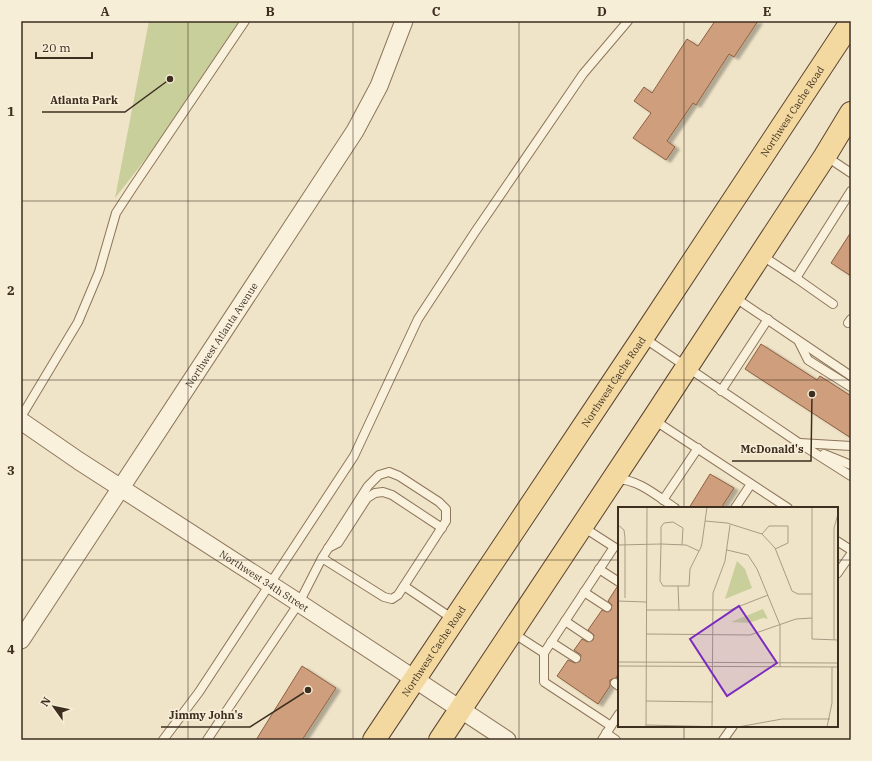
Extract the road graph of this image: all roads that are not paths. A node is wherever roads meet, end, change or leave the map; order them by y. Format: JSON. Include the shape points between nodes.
{"nodes":[{"id":1,"x":245,"y":21,"type":"edge"},
{"id":2,"x":404,"y":21,"type":"edge"},
{"id":3,"x":628,"y":21,"type":"edge"},
{"id":4,"x":851,"y":22,"type":"edge"},
{"id":5,"x":850,"y":117,"type":"edge"},
{"id":6,"x":825,"y":156,"type":"junction"},
{"id":7,"x":851,"y":173,"type":"edge"},
{"id":8,"x":851,"y":191,"type":"edge"},
{"id":9,"x":760,"y":255,"type":"junction"},
{"id":10,"x":796,"y":278,"type":"junction"},
{"id":11,"x":733,"y":296,"type":"junction"},
{"id":12,"x":834,"y":304,"type":"dead end"},
{"id":13,"x":768,"y":319,"type":"junction"},
{"id":14,"x":643,"y":337,"type":"junction"},
{"id":15,"x":798,"y":340,"type":"junction"},
{"id":16,"x":686,"y":368,"type":"junction"},
{"id":17,"x":851,"y":376,"type":"edge"},
{"id":18,"x":851,"y":387,"type":"edge"},
{"id":19,"x":721,"y":391,"type":"junction"},
{"id":20,"x":21,"y":417,"type":"edge"},
{"id":21,"x":654,"y":419,"type":"junction"},
{"id":22,"x":21,"y":421,"type":"edge"},
{"id":23,"x":799,"y":443,"type":"junction"},
{"id":24,"x":851,"y":446,"type":"edge"},
{"id":25,"x":698,"y":448,"type":"junction"},
{"id":26,"x":851,"y":465,"type":"edge"},
{"id":27,"x":851,"y":476,"type":"edge"},
{"id":28,"x":613,"y":479,"type":"junction"},
{"id":29,"x":752,"y":484,"type":"junction"},
{"id":30,"x":121,"y":486,"type":"junction"},
{"id":31,"x":663,"y":500,"type":"junction"},
{"id":32,"x":674,"y":507,"type":"edge"},
{"id":33,"x":736,"y":507,"type":"edge"},
{"id":34,"x":786,"y":507,"type":"edge"},
{"id":35,"x":582,"y":526,"type":"junction"},
{"id":36,"x":442,"y":528,"type":"junction"},
{"id":37,"x":838,"y":542,"type":"edge"},
{"id":38,"x":616,"y":545,"type":"edge"},
{"id":39,"x":327,"y":548,"type":"junction"},
{"id":40,"x":851,"y":550,"type":"edge"},
{"id":41,"x":851,"y":554,"type":"edge"},
{"id":42,"x":322,"y":558,"type":"junction"},
{"id":43,"x":599,"y":569,"type":"junction"},
{"id":44,"x":838,"y":573,"type":"edge"},
{"id":45,"x":618,"y":581,"type":"edge"},
{"id":46,"x":269,"y":584,"type":"junction"},
{"id":47,"x":404,"y":586,"type":"junction"},
{"id":48,"x":584,"y":592,"type":"junction"},
{"id":49,"x":299,"y":603,"type":"junction"},
{"id":50,"x":607,"y":606,"type":"dead end"},
{"id":51,"x":454,"y":620,"type":"junction"},
{"id":52,"x":565,"y":621,"type":"junction"},
{"id":53,"x":512,"y":632,"type":"junction"},
{"id":54,"x":589,"y":637,"type":"dead end"},
{"id":55,"x":21,"y":640,"type":"edge"},
{"id":56,"x":551,"y":642,"type":"junction"},
{"id":57,"x":544,"y":653,"type":"junction"},
{"id":58,"x":576,"y":658,"type":"dead end"},
{"id":59,"x":414,"y":679,"type":"junction"},
{"id":60,"x":461,"y":709,"type":"junction"},
{"id":61,"x":618,"y":716,"type":"edge"},
{"id":62,"x":611,"y":726,"type":"junction"},
{"id":63,"x":731,"y":727,"type":"edge"},
{"id":64,"x":604,"y":737,"type":"edge"},
{"id":65,"x":163,"y":740,"type":"edge"},
{"id":66,"x":207,"y":740,"type":"edge"},
{"id":67,"x":374,"y":740,"type":"edge"},
{"id":68,"x":440,"y":740,"type":"edge"},
{"id":69,"x":507,"y":740,"type":"edge"},
{"id":70,"x":616,"y":740,"type":"edge"},
{"id":71,"x":723,"y":740,"type":"edge"}],
"edges":[{"from":1,"to":20,"type":"lane","via":[[116,213],[98,272],[78,322]]},
{"from":2,"to":30,"type":"street","name":"Northwest Atlanta Avenue","via":[[379,86],[355,131]]},
{"from":3,"to":46,"type":"lane","via":[[583,74],[418,319],[354,456]]},
{"from":4,"to":14,"type":"main road","name":"Northwest Cache Road"},
{"from":5,"to":6,"type":"main road"},
{"from":6,"to":7,"type":"lane"},
{"from":6,"to":9,"type":"main road"},
{"from":8,"to":10,"type":"lane"},
{"from":9,"to":10,"type":"lane"},
{"from":9,"to":11,"type":"main road"},
{"from":10,"to":12,"type":"lane"},
{"from":11,"to":13,"type":"lane"},
{"from":11,"to":16,"type":"main road"},
{"from":13,"to":15,"type":"lane"},
{"from":13,"to":19,"type":"lane"},
{"from":14,"to":16,"type":"lane"},
{"from":14,"to":51,"type":"main road","name":"Northwest Cache Road"},
{"from":15,"to":17,"type":"lane"},
{"from":15,"to":18,"type":"lane","via":[[808,360]]},
{"from":16,"to":19,"type":"lane"},
{"from":16,"to":21,"type":"main road"},
{"from":19,"to":23,"type":"lane"},
{"from":21,"to":25,"type":"lane"},
{"from":21,"to":28,"type":"main road"},
{"from":22,"to":30,"type":"street","name":"Northwest 34th Street"},
{"from":23,"to":24,"type":"lane"},
{"from":23,"to":26,"type":"lane"},
{"from":23,"to":27,"type":"lane"},
{"from":25,"to":29,"type":"lane"},
{"from":25,"to":31,"type":"lane"},
{"from":28,"to":31,"type":"lane","via":[[636,482]]},
{"from":28,"to":35,"type":"main road"},
{"from":29,"to":33,"type":"lane"},
{"from":29,"to":34,"type":"lane"},
{"from":30,"to":46,"type":"street","name":"Northwest 34th Street"},
{"from":30,"to":55,"type":"street","name":"Northwest Atlanta Avenue"},
{"from":31,"to":32,"type":"lane"},
{"from":35,"to":38,"type":"lane"},
{"from":35,"to":53,"type":"main road"},
{"from":36,"to":39,"type":"lane","via":[[392,495],[375,493],[367,498],[338,543]]},
{"from":36,"to":39,"type":"lane","via":[[447,515],[443,505],[389,472],[379,475],[368,486]]},
{"from":36,"to":47,"type":"lane"},
{"from":37,"to":40,"type":"lane"},
{"from":38,"to":43,"type":"lane"},
{"from":39,"to":42,"type":"lane"},
{"from":41,"to":44,"type":"lane"},
{"from":42,"to":47,"type":"lane","via":[[384,597],[392,599]]},
{"from":42,"to":49,"type":"lane"},
{"from":43,"to":45,"type":"lane"},
{"from":43,"to":48,"type":"lane"},
{"from":46,"to":49,"type":"street","name":"Northwest 34th Street"},
{"from":46,"to":65,"type":"lane","via":[[199,692]]},
{"from":47,"to":51,"type":"lane"},
{"from":48,"to":50,"type":"lane"},
{"from":48,"to":52,"type":"lane"},
{"from":49,"to":59,"type":"street","name":"Northwest 34th Street"},
{"from":49,"to":66,"type":"lane"},
{"from":51,"to":59,"type":"main road","name":"Northwest Cache Road"},
{"from":52,"to":54,"type":"lane"},
{"from":52,"to":56,"type":"lane"},
{"from":53,"to":57,"type":"lane"},
{"from":53,"to":60,"type":"main road"},
{"from":56,"to":57,"type":"lane"},
{"from":56,"to":58,"type":"lane"},
{"from":57,"to":62,"type":"lane","via":[[544,682]]},
{"from":59,"to":60,"type":"street","name":"Northwest 34th Street"},
{"from":59,"to":67,"type":"main road","name":"Northwest Cache Road"},
{"from":60,"to":68,"type":"main road"},
{"from":60,"to":69,"type":"street","name":"Northwest 34th Street"},
{"from":61,"to":62,"type":"lane"},
{"from":62,"to":64,"type":"lane"},
{"from":63,"to":71,"type":"lane"},
{"from":64,"to":70,"type":"lane"}]}
